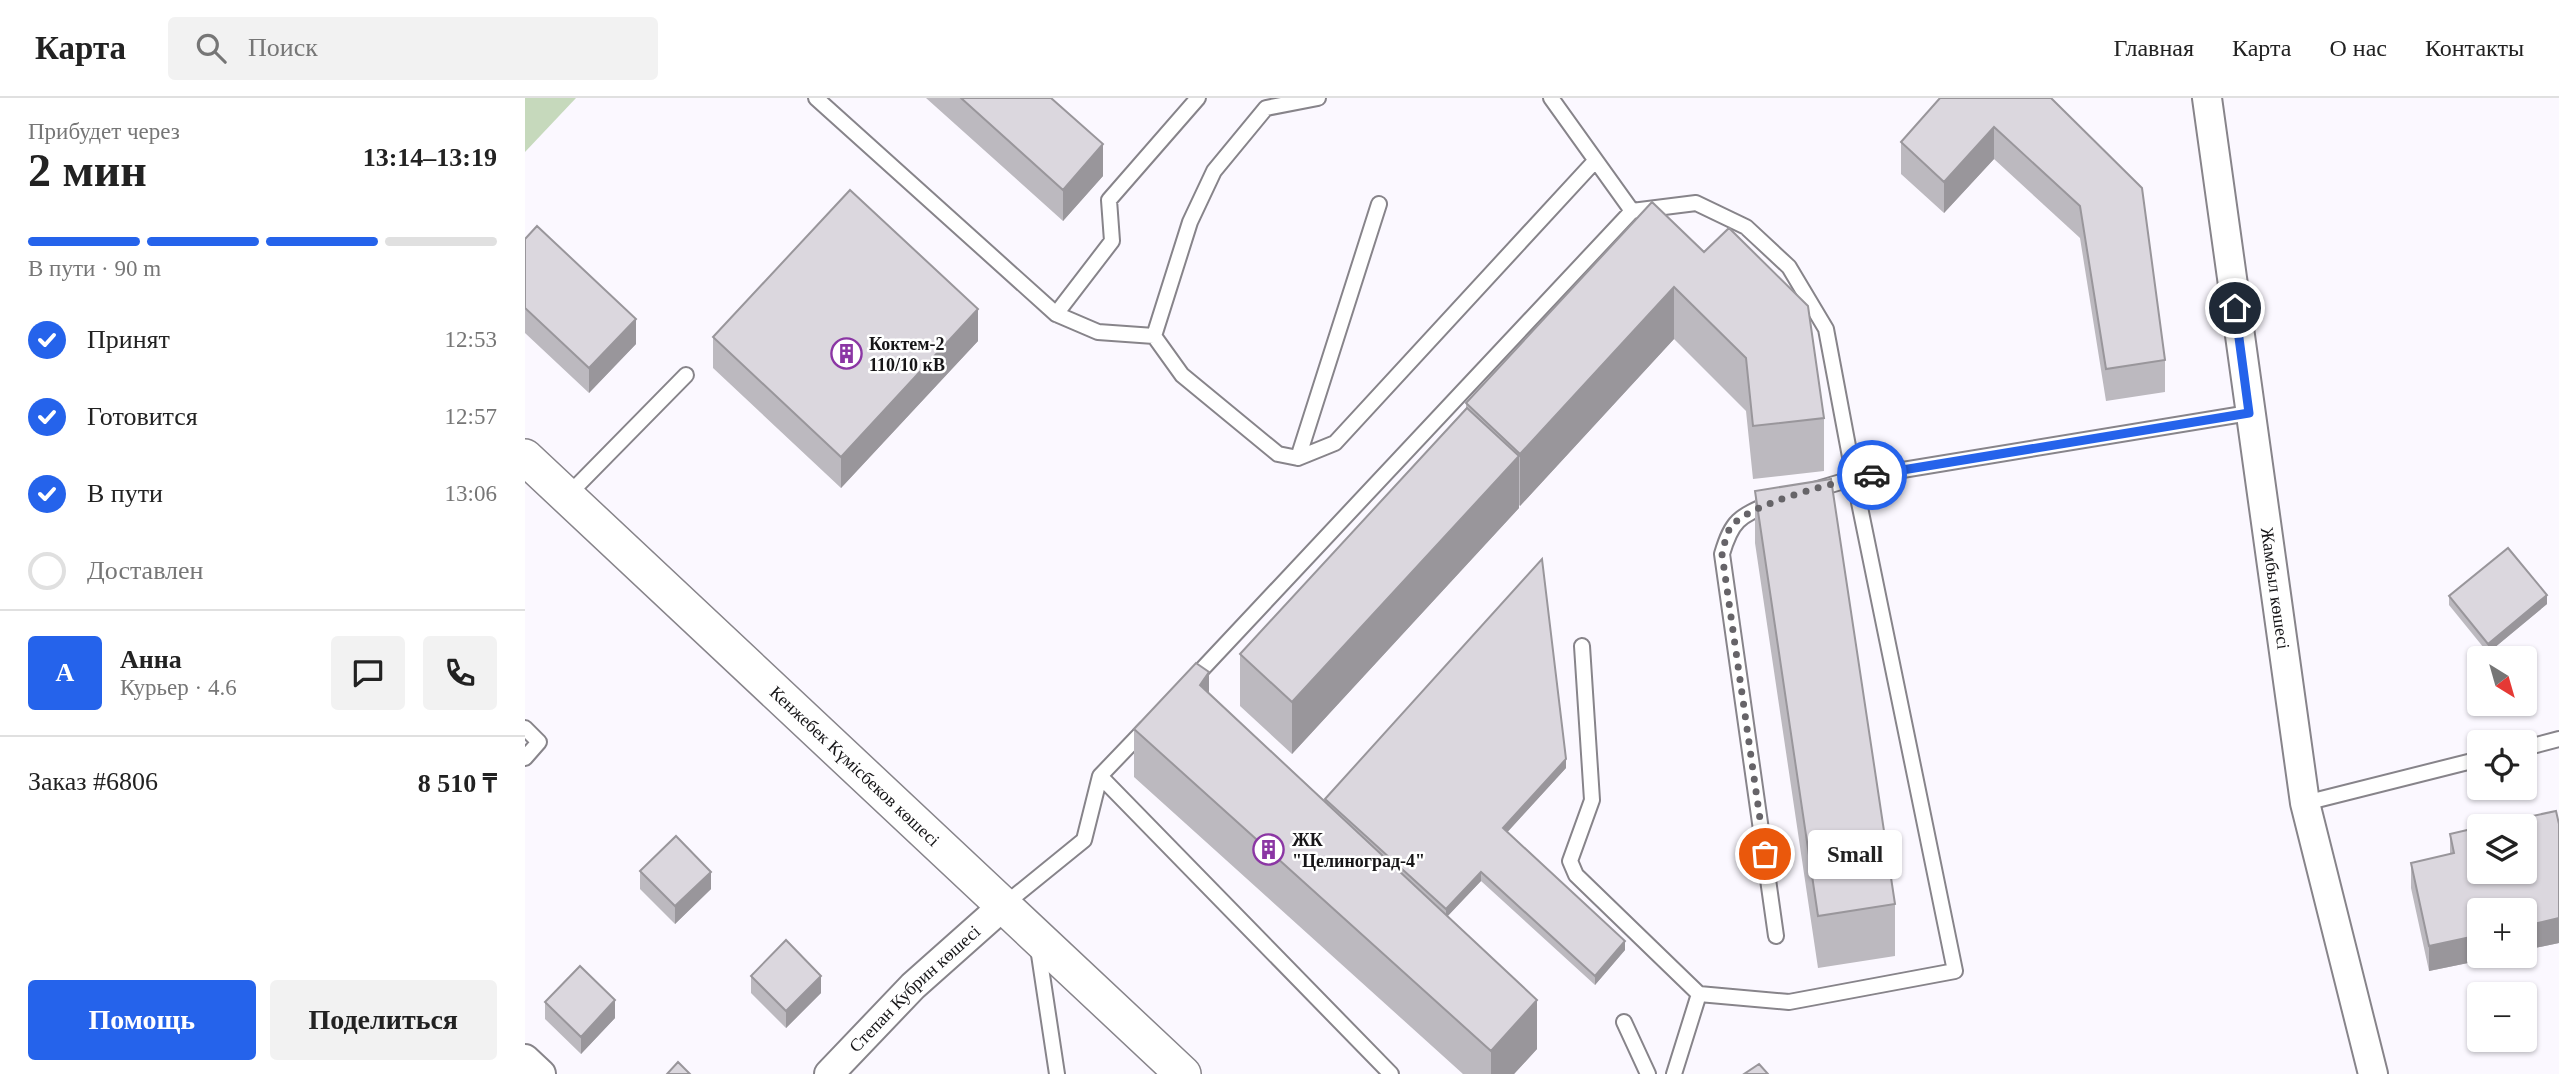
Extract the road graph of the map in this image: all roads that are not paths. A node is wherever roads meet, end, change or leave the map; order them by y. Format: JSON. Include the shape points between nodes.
{"nodes":[{"id":1,"x":816,"y":98,"type":"edge"},
{"id":2,"x":1198,"y":98,"type":"edge"},
{"id":3,"x":1318,"y":98,"type":"edge"},
{"id":4,"x":1551,"y":98,"type":"edge"},
{"id":5,"x":2207,"y":98,"type":"edge"},
{"id":6,"x":1595,"y":161,"type":"junction"},
{"id":7,"x":1379,"y":204,"type":"dead end"},
{"id":8,"x":1632,"y":211,"type":"junction"},
{"id":9,"x":1056,"y":314,"type":"junction"},
{"id":10,"x":1154,"y":336,"type":"junction"},
{"id":11,"x":686,"y":375,"type":"dead end"},
{"id":12,"x":2249,"y":413,"type":"junction"},
{"id":13,"x":525,"y":457,"type":"edge"},
{"id":14,"x":1298,"y":458,"type":"junction"},
{"id":15,"x":1854,"y":478,"type":"junction"},
{"id":16,"x":1805,"y":492,"type":"edge"},
{"id":17,"x":567,"y":496,"type":"junction"},
{"id":18,"x":1780,"y":499,"type":"edge"},
{"id":19,"x":1582,"y":646,"type":"dead end"},
{"id":20,"x":1185,"y":687,"type":"edge"},
{"id":21,"x":1157,"y":717,"type":"edge"},
{"id":22,"x":525,"y":729,"type":"edge"},
{"id":23,"x":2559,"y":739,"type":"edge"},
{"id":24,"x":2537,"y":745,"type":"edge"},
{"id":25,"x":525,"y":758,"type":"edge"},
{"id":26,"x":2467,"y":762,"type":"edge"},
{"id":27,"x":1100,"y":776,"type":"junction"},
{"id":28,"x":2305,"y":803,"type":"junction"},
{"id":29,"x":1003,"y":906,"type":"junction"},
{"id":30,"x":1776,"y":936,"type":"dead end"},
{"id":31,"x":1037,"y":937,"type":"junction"},
{"id":32,"x":1699,"y":994,"type":"junction"},
{"id":33,"x":1624,"y":1022,"type":"dead end"},
{"id":34,"x":525,"y":1059,"type":"edge"},
{"id":35,"x":541,"y":1074,"type":"edge"},
{"id":36,"x":829,"y":1074,"type":"edge"},
{"id":37,"x":1058,"y":1074,"type":"edge"},
{"id":38,"x":1182,"y":1074,"type":"edge"},
{"id":39,"x":1391,"y":1074,"type":"edge"},
{"id":40,"x":1648,"y":1074,"type":"edge"},
{"id":41,"x":1674,"y":1074,"type":"edge"},
{"id":42,"x":2373,"y":1074,"type":"edge"}],
"edges":[{"from":1,"to":9,"type":"lane"},
{"from":2,"to":9,"type":"lane","via":[[1109,200],[1112,241]]},
{"from":3,"to":10,"type":"lane","via":[[1266,108],[1214,171],[1190,222]]},
{"from":4,"to":6,"type":"lane"},
{"from":5,"to":12,"type":"street","name":"Жамбыл көшесі"},
{"from":6,"to":8,"type":"lane"},
{"from":6,"to":14,"type":"lane","via":[[1335,443]]},
{"from":7,"to":14,"type":"lane"},
{"from":8,"to":15,"type":"lane","via":[[1696,203],[1747,227],[1789,267],[1826,329]]},
{"from":8,"to":20,"type":"lane"},
{"from":9,"to":10,"type":"lane","via":[[1098,332]]},
{"from":10,"to":14,"type":"lane","via":[[1182,375],[1277,454]]},
{"from":11,"to":17,"type":"lane"},
{"from":12,"to":15,"type":"lane"},
{"from":12,"to":28,"type":"street","name":"Жамбыл көшесі"},
{"from":13,"to":17,"type":"street","name":"Кенжебек Күмісбеков көшесі"},
{"from":15,"to":16,"type":"lane"},
{"from":15,"to":32,"type":"lane","via":[[1955,971],[1789,1002]]},
{"from":17,"to":29,"type":"street","name":"Кенжебек Күмісбеков көшесі"},
{"from":18,"to":30,"type":"lane","via":[[1742,516],[1729,528],[1722,554]]},
{"from":19,"to":32,"type":"lane","via":[[1592,800],[1570,862],[1576,875]]},
{"from":21,"to":27,"type":"lane"},
{"from":22,"to":25,"type":"lane","via":[[540,742]]},
{"from":23,"to":24,"type":"lane"},
{"from":26,"to":28,"type":"lane"},
{"from":27,"to":29,"type":"lane","via":[[1084,840]]},
{"from":27,"to":39,"type":"lane"},
{"from":28,"to":42,"type":"street","name":"Жамбыл көшесі"},
{"from":29,"to":31,"type":"street","name":"Кенжебек Күмісбеков көшесі"},
{"from":29,"to":36,"type":"street","name":"Степан Кубрин көшесі","via":[[913,986]]},
{"from":31,"to":37,"type":"lane"},
{"from":31,"to":38,"type":"street","name":"Кенжебек Күмісбеков көшесі"},
{"from":32,"to":41,"type":"lane"},
{"from":33,"to":40,"type":"lane"},
{"from":34,"to":35,"type":"street"}]}
